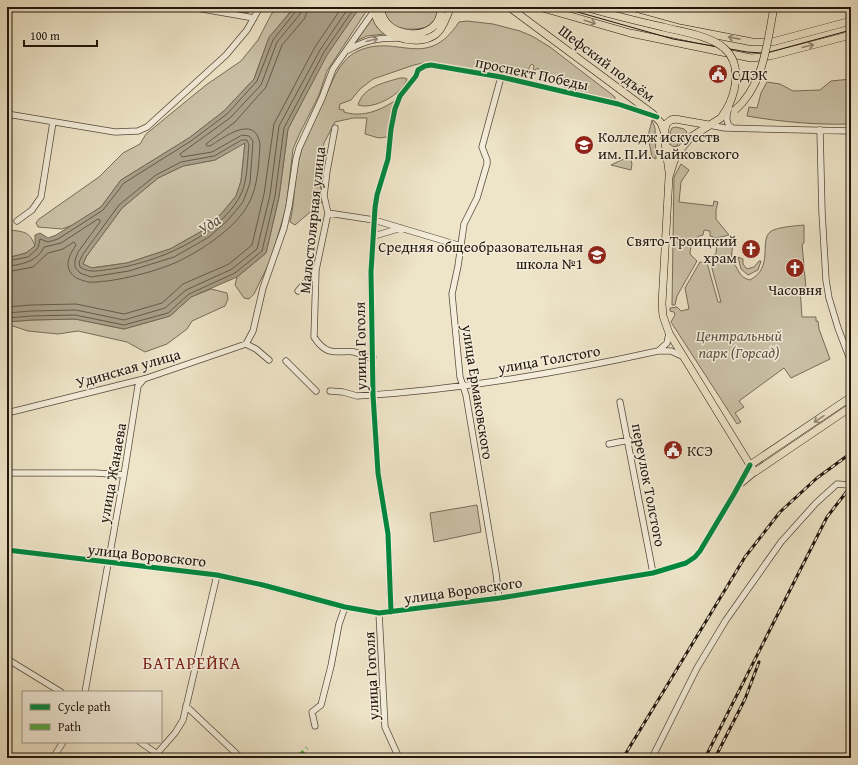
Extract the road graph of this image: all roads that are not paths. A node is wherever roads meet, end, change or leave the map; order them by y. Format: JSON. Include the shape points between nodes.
{"nodes":[{"id":1,"x":191,"y":7,"type":"edge"},
{"id":2,"x":260,"y":7,"type":"edge"},
{"id":3,"x":441,"y":7,"type":"edge"},
{"id":4,"x":450,"y":7,"type":"edge"},
{"id":5,"x":509,"y":7,"type":"edge"},
{"id":6,"x":539,"y":7,"type":"edge"},
{"id":7,"x":585,"y":7,"type":"edge"},
{"id":8,"x":605,"y":7,"type":"edge"},
{"id":9,"x":774,"y":7,"type":"edge"},
{"id":10,"x":376,"y":8,"type":"edge"},
{"id":11,"x":254,"y":18,"type":"junction"},
{"id":12,"x":851,"y":21,"type":"edge"},
{"id":13,"x":851,"y":35,"type":"edge"},
{"id":14,"x":401,"y":38,"type":"junction"},
{"id":15,"x":346,"y":52,"type":"junction"},
{"id":16,"x":501,"y":77,"type":"junction"},
{"id":17,"x":409,"y":84,"type":"joint"},
{"id":18,"x":622,"y":90,"type":"junction"},
{"id":19,"x":618,"y":104,"type":"junction"},
{"id":20,"x":7,"y":114,"type":"edge"},
{"id":21,"x":728,"y":114,"type":"junction"},
{"id":22,"x":657,"y":117,"type":"junction"},
{"id":23,"x":682,"y":121,"type":"junction"},
{"id":24,"x":53,"y":122,"type":"junction"},
{"id":25,"x":709,"y":125,"type":"junction"},
{"id":26,"x":335,"y":128,"type":"dead end"},
{"id":27,"x":734,"y":128,"type":"junction"},
{"id":28,"x":820,"y":130,"type":"junction"},
{"id":29,"x":664,"y":131,"type":"junction"},
{"id":30,"x":851,"y":131,"type":"edge"},
{"id":31,"x":690,"y":137,"type":"junction"},
{"id":32,"x":667,"y":147,"type":"junction"},
{"id":33,"x":681,"y":149,"type":"junction"},
{"id":34,"x":669,"y":177,"type":"junction"},
{"id":35,"x":328,"y":213,"type":"junction"},
{"id":36,"x":374,"y":220,"type":"junction"},
{"id":37,"x":17,"y":221,"type":"dead end"},
{"id":38,"x":401,"y":228,"type":"junction"},
{"id":39,"x":374,"y":236,"type":"junction"},
{"id":40,"x":462,"y":246,"type":"junction"},
{"id":41,"x":316,"y":270,"type":"junction"},
{"id":42,"x":298,"y":291,"type":"dead end"},
{"id":43,"x":668,"y":332,"type":"junction"},
{"id":44,"x":246,"y":344,"type":"junction"},
{"id":45,"x":658,"y":351,"type":"junction"},
{"id":46,"x":682,"y":356,"type":"junction"},
{"id":47,"x":373,"y":357,"type":"junction"},
{"id":48,"x":269,"y":360,"type":"dead end"},
{"id":49,"x":286,"y":361,"type":"dead end"},
{"id":50,"x":851,"y":362,"type":"edge"},
{"id":51,"x":144,"y":378,"type":"junction"},
{"id":52,"x":463,"y":386,"type":"junction"},
{"id":53,"x":316,"y":391,"type":"dead end"},
{"id":54,"x":330,"y":391,"type":"dead end"},
{"id":55,"x":373,"y":395,"type":"junction"},
{"id":56,"x":851,"y":397,"type":"edge"},
{"id":57,"x":620,"y":402,"type":"dead end"},
{"id":58,"x":851,"y":407,"type":"edge"},
{"id":59,"x":7,"y":413,"type":"edge"},
{"id":60,"x":628,"y":440,"type":"junction"},
{"id":61,"x":609,"y":444,"type":"dead end"},
{"id":62,"x":750,"y":465,"type":"junction"},
{"id":63,"x":755,"y":472,"type":"junction"},
{"id":64,"x":7,"y":473,"type":"edge"},
{"id":65,"x":124,"y":475,"type":"junction"},
{"id":66,"x":739,"y":486,"type":"junction"},
{"id":67,"x":851,"y":487,"type":"edge"},
{"id":68,"x":7,"y":550,"type":"edge"},
{"id":69,"x":108,"y":563,"type":"junction"},
{"id":70,"x":654,"y":573,"type":"junction"},
{"id":71,"x":217,"y":575,"type":"junction"},
{"id":72,"x":499,"y":598,"type":"junction"},
{"id":73,"x":345,"y":607,"type":"junction"},
{"id":74,"x":391,"y":612,"type":"junction"},
{"id":75,"x":379,"y":613,"type":"junction"},
{"id":76,"x":7,"y":659,"type":"edge"},
{"id":77,"x":59,"y":691,"type":"edge"},
{"id":78,"x":85,"y":691,"type":"edge"},
{"id":79,"x":186,"y":706,"type":"junction"},
{"id":80,"x":315,"y":726,"type":"dead end"},
{"id":81,"x":62,"y":743,"type":"edge"},
{"id":82,"x":142,"y":743,"type":"edge"},
{"id":83,"x":158,"y":753,"type":"junction"},
{"id":84,"x":53,"y":758,"type":"edge"},
{"id":85,"x":153,"y":758,"type":"edge"},
{"id":86,"x":164,"y":758,"type":"edge"},
{"id":87,"x":241,"y":758,"type":"edge"},
{"id":88,"x":399,"y":758,"type":"edge"},
{"id":89,"x":652,"y":758,"type":"edge"}],
"edges":[{"from":1,"to":11,"type":"street"},
{"from":2,"to":11,"type":"street"},
{"from":3,"to":10,"type":"main road","via":[[440,17],[435,26],[419,33],[400,32],[391,28]]},
{"from":4,"to":14,"type":"main road","via":[[436,35],[425,39]]},
{"from":5,"to":18,"type":"main road","name":"Шефский подъём"},
{"from":6,"to":13,"type":"main road","one_way":true,"via":[[630,33],[751,58],[770,56]]},
{"from":7,"to":21,"type":"main road","bridge":true,"via":[[700,37],[719,45],[731,58],[736,71],[736,87]]},
{"from":12,"to":8,"type":"main road","one_way":true,"via":[[772,42],[752,42],[680,28]]},
{"from":9,"to":21,"type":"main road","bridge":true,"via":[[756,82],[744,101]]},
{"from":10,"to":14,"type":"main road","via":[[377,21],[391,34]]},
{"from":10,"to":15,"type":"street"},
{"from":11,"to":24,"type":"street","via":[[226,55],[148,127],[138,131],[116,132]]},
{"from":15,"to":14,"type":"street","one_way":true,"via":[[368,40]]},
{"from":15,"to":44,"type":"street","via":[[333,69],[299,148],[284,228]]},
{"from":16,"to":17,"type":"street","name":"проспект Победы","via":[[431,65],[418,70]]},
{"from":16,"to":19,"type":"street","name":"проспект Победы"},
{"from":16,"to":40,"type":"street","name":"улица Ермаковского","via":[[482,147],[487,164],[477,198],[464,224]]},
{"from":17,"to":36,"type":"street","name":"улица Гоголя","via":[[400,96],[395,110],[388,159],[377,196]]},
{"from":18,"to":19,"type":"street","via":[[623,97]]},
{"from":18,"to":22,"type":"main road","name":"Шефский подъём"},
{"from":19,"to":22,"type":"street","name":"проспект Победы"},
{"from":20,"to":24,"type":"street"},
{"from":21,"to":25,"type":"main road"},
{"from":21,"to":27,"type":"street","via":[[729,126]]},
{"from":22,"to":29,"type":"main road","name":"Шефский подъём"},
{"from":23,"to":25,"type":"main road"},
{"from":23,"to":29,"type":"main road","via":[[671,120],[666,124]]},
{"from":23,"to":31,"type":"main road","via":[[690,128]]},
{"from":24,"to":37,"type":"street","via":[[41,197],[32,210]]},
{"from":25,"to":27,"type":"street"},
{"from":25,"to":31,"type":"main road"},
{"from":26,"to":35,"type":"street","name":"Малостолярная улица","via":[[324,196]]},
{"from":27,"to":28,"type":"street"},
{"from":28,"to":30,"type":"street"},
{"from":28,"to":50,"type":"street","via":[[826,280],[838,328]]},
{"from":29,"to":32,"type":"main road"},
{"from":31,"to":33,"type":"main road"},
{"from":32,"to":33,"type":"main road","via":[[674,151]]},
{"from":32,"to":34,"type":"main road"},
{"from":33,"to":34,"type":"main road"},
{"from":34,"to":43,"type":"main road","via":[[662,304]]},
{"from":35,"to":36,"type":"street"},
{"from":35,"to":41,"type":"street","name":"Малостолярная улица"},
{"from":36,"to":38,"type":"street"},
{"from":36,"to":39,"type":"street","name":"улица Гоголя"},
{"from":38,"to":39,"type":"street"},
{"from":38,"to":40,"type":"street"},
{"from":39,"to":47,"type":"street","name":"улица Гоголя","via":[[371,272]]},
{"from":40,"to":52,"type":"street","name":"улица Ермаковского","via":[[452,294]]},
{"from":41,"to":42,"type":"street"},
{"from":41,"to":47,"type":"street","name":"Малостолярная улица","via":[[314,337],[319,346],[326,351],[358,352],[364,357]]},
{"from":43,"to":45,"type":"street","via":[[667,343]]},
{"from":43,"to":46,"type":"main road"},
{"from":44,"to":48,"type":"street"},
{"from":44,"to":51,"type":"street","name":"Удинская улица"},
{"from":45,"to":46,"type":"street","name":"улица Толстого","via":[[671,351]]},
{"from":45,"to":52,"type":"street","name":"улица Толстого"},
{"from":46,"to":62,"type":"main road"},
{"from":47,"to":55,"type":"street","name":"улица Гоголя"},
{"from":49,"to":53,"type":"street"},
{"from":51,"to":59,"type":"street","name":"Удинская улица"},
{"from":51,"to":65,"type":"street","name":"улица Жанаева","via":[[138,386]]},
{"from":52,"to":55,"type":"street","name":"улица Толстого"},
{"from":52,"to":72,"type":"street","name":"улица Ермаковского"},
{"from":54,"to":55,"type":"street","name":"улица Толстого","via":[[358,396]]},
{"from":55,"to":74,"type":"street","name":"улица Гоголя","via":[[378,473],[388,534]]},
{"from":56,"to":62,"type":"main road","one_way":true},
{"from":57,"to":60,"type":"street","name":"переулок Толстого"},
{"from":58,"to":63,"type":"main road"},
{"from":60,"to":61,"type":"street"},
{"from":60,"to":70,"type":"street","name":"переулок Толстого"},
{"from":62,"to":63,"type":"main road"},
{"from":62,"to":66,"type":"street"},
{"from":63,"to":66,"type":"street"},
{"from":64,"to":65,"type":"street"},
{"from":65,"to":69,"type":"street","name":"улица Жанаева"},
{"from":66,"to":70,"type":"street","name":"улица Воровского","via":[[695,557],[686,563]]},
{"from":67,"to":89,"type":"street","via":[[837,484],[781,542],[726,620],[697,668]]},
{"from":68,"to":69,"type":"street","name":"улица Воровского"},
{"from":69,"to":71,"type":"street","name":"улица Воровского"},
{"from":69,"to":78,"type":"street","name":"улица Жанаева"},
{"from":70,"to":72,"type":"street","name":"улица Воровского"},
{"from":71,"to":73,"type":"street","name":"улица Воровского"},
{"from":71,"to":79,"type":"street"},
{"from":72,"to":74,"type":"street","name":"улица Воровского"},
{"from":73,"to":75,"type":"street","name":"улица Воровского"},
{"from":73,"to":80,"type":"street","via":[[321,705],[312,712]]},
{"from":74,"to":75,"type":"street","name":"улица Воровского"},
{"from":75,"to":88,"type":"street","name":"улица Гоголя","via":[[385,727]]},
{"from":76,"to":77,"type":"street"},
{"from":79,"to":83,"type":"street","via":[[183,720]]},
{"from":79,"to":87,"type":"street"},
{"from":81,"to":84,"type":"street"},
{"from":82,"to":83,"type":"street"},
{"from":83,"to":85,"type":"street"},
{"from":83,"to":86,"type":"street"}]}
